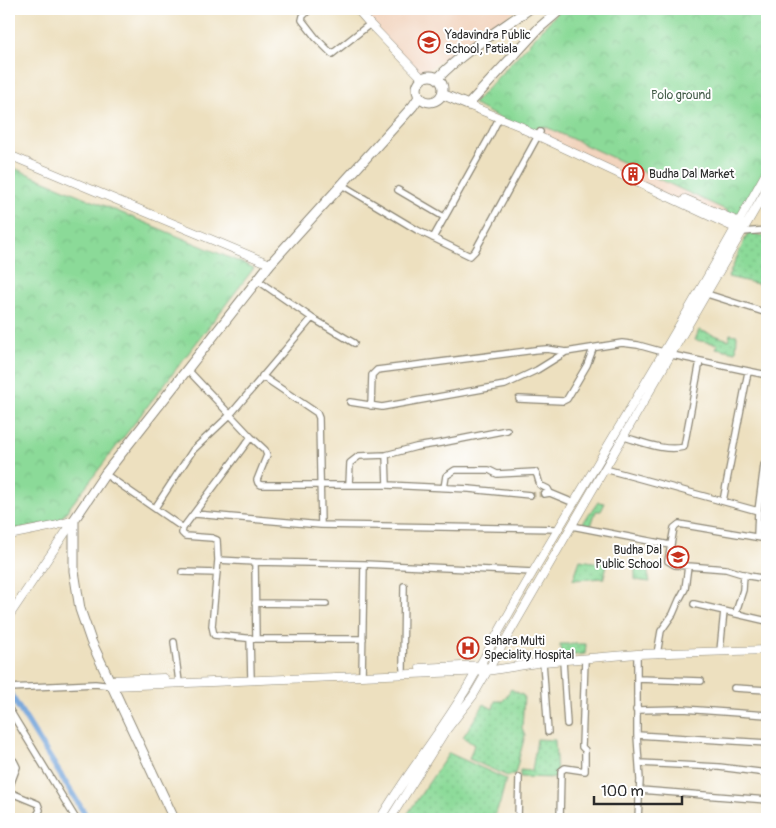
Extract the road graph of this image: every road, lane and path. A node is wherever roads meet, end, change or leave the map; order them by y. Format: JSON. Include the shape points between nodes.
{"nodes":[{"id":1,"x":310,"y":9,"type":"edge"},
{"id":2,"x":357,"y":9,"type":"edge"},
{"id":3,"x":529,"y":9,"type":"edge"},
{"id":4,"x":561,"y":9,"type":"edge"},
{"id":5,"x":370,"y":24,"type":"junction"},
{"id":6,"x":422,"y":78,"type":"junction"},
{"id":7,"x":438,"y":78,"type":"junction"},
{"id":8,"x":442,"y":94,"type":"junction"},
{"id":9,"x":419,"y":97,"type":"junction"},
{"id":10,"x":468,"y":105,"type":"junction"},
{"id":11,"x":499,"y":118,"type":"junction"},
{"id":12,"x":539,"y":134,"type":"junction"},
{"id":13,"x":9,"y":155,"type":"edge"},
{"id":14,"x":767,"y":171,"type":"edge"},
{"id":15,"x":342,"y":185,"type":"junction"},
{"id":16,"x":767,"y":189,"type":"edge"},
{"id":17,"x":398,"y":190,"type":"dead end"},
{"id":18,"x":444,"y":217,"type":"junction"},
{"id":19,"x":741,"y":227,"type":"junction"},
{"id":20,"x":767,"y":230,"type":"edge"},
{"id":21,"x":432,"y":238,"type":"junction"},
{"id":22,"x":270,"y":264,"type":"junction"},
{"id":23,"x":257,"y":280,"type":"junction"},
{"id":24,"x":707,"y":294,"type":"junction"},
{"id":25,"x":767,"y":313,"type":"edge"},
{"id":26,"x":312,"y":318,"type":"junction"},
{"id":27,"x":354,"y":343,"type":"dead end"},
{"id":28,"x":593,"y":348,"type":"junction"},
{"id":29,"x":566,"y":352,"type":"junction"},
{"id":30,"x":663,"y":352,"type":"junction"},
{"id":31,"x":672,"y":355,"type":"junction"},
{"id":32,"x":700,"y":361,"type":"junction"},
{"id":33,"x":187,"y":369,"type":"junction"},
{"id":34,"x":748,"y":372,"type":"junction"},
{"id":35,"x":767,"y":375,"type":"edge"},
{"id":36,"x":262,"y":376,"type":"junction"},
{"id":37,"x":519,"y":399,"type":"dead end"},
{"id":38,"x":350,"y":402,"type":"dead end"},
{"id":39,"x":371,"y":406,"type":"junction"},
{"id":40,"x":230,"y":415,"type":"junction"},
{"id":41,"x":507,"y":430,"type":"dead end"},
{"id":42,"x":251,"y":437,"type":"junction"},
{"id":43,"x":624,"y":437,"type":"junction"},
{"id":44,"x":386,"y":455,"type":"junction"},
{"id":45,"x":764,"y":465,"type":"dead end"},
{"id":46,"x":605,"y":469,"type":"junction"},
{"id":47,"x":105,"y":474,"type":"junction"},
{"id":48,"x":321,"y":484,"type":"junction"},
{"id":49,"x":349,"y":485,"type":"junction"},
{"id":50,"x":387,"y":485,"type":"junction"},
{"id":51,"x":444,"y":488,"type":"junction"},
{"id":52,"x":530,"y":495,"type":"tunnel mouth"},
{"id":53,"x":722,"y":501,"type":"junction"},
{"id":54,"x":574,"y":503,"type":"junction"},
{"id":55,"x":155,"y":508,"type":"junction"},
{"id":56,"x":758,"y":511,"type":"junction"},
{"id":57,"x":194,"y":514,"type":"junction"},
{"id":58,"x":74,"y":520,"type":"junction"},
{"id":59,"x":321,"y":525,"type":"junction"},
{"id":60,"x":572,"y":526,"type":"junction"},
{"id":61,"x":183,"y":528,"type":"junction"},
{"id":62,"x":559,"y":529,"type":"junction"},
{"id":63,"x":9,"y":535,"type":"edge"},
{"id":64,"x":757,"y":536,"type":"junction"},
{"id":65,"x":767,"y":539,"type":"edge"},
{"id":66,"x":549,"y":545,"type":"junction"},
{"id":67,"x":670,"y":545,"type":"junction"},
{"id":68,"x":558,"y":549,"type":"junction"},
{"id":69,"x":218,"y":560,"type":"junction"},
{"id":70,"x":255,"y":562,"type":"junction"},
{"id":71,"x":364,"y":564,"type":"junction"},
{"id":72,"x":688,"y":566,"type":"junction"},
{"id":73,"x":182,"y":572,"type":"dead end"},
{"id":74,"x":217,"y":572,"type":"junction"},
{"id":75,"x":533,"y":572,"type":"junction"},
{"id":76,"x":744,"y":574,"type":"junction"},
{"id":77,"x":767,"y":578,"type":"edge"},
{"id":78,"x":404,"y":586,"type":"dead end"},
{"id":79,"x":255,"y":603,"type":"junction"},
{"id":80,"x":326,"y":604,"type":"dead end"},
{"id":81,"x":694,"y":604,"type":"dead end"},
{"id":82,"x":724,"y":611,"type":"junction"},
{"id":83,"x":736,"y":612,"type":"junction"},
{"id":84,"x":9,"y":616,"type":"edge"},
{"id":85,"x":767,"y":620,"type":"edge"},
{"id":86,"x":253,"y":638,"type":"junction"},
{"id":87,"x":363,"y":639,"type":"junction"},
{"id":88,"x":174,"y":642,"type":"dead end"},
{"id":89,"x":767,"y":650,"type":"edge"},
{"id":90,"x":720,"y":652,"type":"junction"},
{"id":91,"x":637,"y":654,"type":"junction"},
{"id":92,"x":657,"y":654,"type":"junction"},
{"id":93,"x":585,"y":659,"type":"junction"},
{"id":94,"x":563,"y":661,"type":"junction"},
{"id":95,"x":543,"y":662,"type":"junction"},
{"id":96,"x":478,"y":668,"type":"junction"},
{"id":97,"x":489,"y":668,"type":"junction"},
{"id":98,"x":403,"y":669,"type":"junction"},
{"id":99,"x":362,"y":673,"type":"junction"},
{"id":100,"x":251,"y":677,"type":"junction"},
{"id":101,"x":637,"y":679,"type":"junction"},
{"id":102,"x":179,"y":680,"type":"junction"},
{"id":103,"x":701,"y":681,"type":"dead end"},
{"id":104,"x":112,"y":683,"type":"junction"},
{"id":105,"x":9,"y":688,"type":"edge"},
{"id":106,"x":734,"y":688,"type":"dead end"},
{"id":107,"x":767,"y":690,"type":"edge"},
{"id":108,"x":9,"y":709,"type":"edge"},
{"id":109,"x":636,"y":710,"type":"junction"},
{"id":110,"x":767,"y":715,"type":"edge"},
{"id":111,"x":567,"y":724,"type":"dead end"},
{"id":112,"x":548,"y":732,"type":"dead end"},
{"id":113,"x":637,"y":735,"type":"junction"},
{"id":114,"x":767,"y":744,"type":"edge"},
{"id":115,"x":9,"y":758,"type":"edge"},
{"id":116,"x":639,"y":762,"type":"junction"},
{"id":117,"x":767,"y":773,"type":"edge"},
{"id":118,"x":519,"y":778,"type":"dead end"},
{"id":119,"x":9,"y":790,"type":"edge"},
{"id":120,"x":640,"y":790,"type":"junction"},
{"id":121,"x":397,"y":800,"type":"junction"},
{"id":122,"x":767,"y":800,"type":"edge"},
{"id":123,"x":35,"y":819,"type":"edge"},
{"id":124,"x":76,"y":819,"type":"edge"},
{"id":125,"x":174,"y":819,"type":"edge"},
{"id":126,"x":380,"y":819,"type":"edge"},
{"id":127,"x":390,"y":819,"type":"edge"},
{"id":128,"x":518,"y":819,"type":"edge"},
{"id":129,"x":560,"y":819,"type":"edge"},
{"id":130,"x":638,"y":819,"type":"edge"}],
"edges":[{"from":1,"to":5,"type":"street","via":[[302,20],[332,54]]},
{"from":2,"to":5,"type":"main road"},
{"from":3,"to":7,"type":"main road","via":[[482,41]]},
{"from":4,"to":10,"type":"main road","via":[[539,28]]},
{"from":5,"to":6,"type":"main road"},
{"from":6,"to":7,"type":"main road","via":[[430,75]]},
{"from":6,"to":9,"type":"main road","via":[[416,89]]},
{"from":7,"to":8,"type":"main road","via":[[443,86]]},
{"from":8,"to":9,"type":"main road","via":[[432,102]]},
{"from":8,"to":10,"type":"main road"},
{"from":9,"to":15,"type":"main road"},
{"from":10,"to":11,"type":"main road"},
{"from":11,"to":12,"type":"main road"},
{"from":11,"to":18,"type":"street"},
{"from":12,"to":19,"type":"main road"},
{"from":12,"to":21,"type":"street","via":[[473,254],[467,256]]},
{"from":13,"to":22,"type":"main road"},
{"from":14,"to":19,"type":"main road"},
{"from":15,"to":21,"type":"street"},
{"from":15,"to":22,"type":"main road"},
{"from":16,"to":19,"type":"main road"},
{"from":17,"to":18,"type":"street"},
{"from":18,"to":21,"type":"street"},
{"from":19,"to":20,"type":"street","via":[[755,232]]},
{"from":19,"to":24,"type":"main road"},
{"from":19,"to":30,"type":"main road"},
{"from":22,"to":23,"type":"main road"},
{"from":23,"to":26,"type":"street"},
{"from":23,"to":33,"type":"main road"},
{"from":24,"to":25,"type":"street"},
{"from":24,"to":31,"type":"main road"},
{"from":26,"to":27,"type":"street"},
{"from":26,"to":36,"type":"street"},
{"from":28,"to":29,"type":"street"},
{"from":28,"to":30,"type":"street","via":[[632,343]]},
{"from":28,"to":37,"type":"street","via":[[567,399]]},
{"from":29,"to":39,"type":"street","via":[[505,385],[397,405]]},
{"from":29,"to":39,"type":"street","via":[[535,350],[377,370],[372,374]]},
{"from":30,"to":54,"type":"main road"},
{"from":31,"to":32,"type":"street"},
{"from":31,"to":43,"type":"main road"},
{"from":32,"to":34,"type":"street"},
{"from":32,"to":43,"type":"street","via":[[684,447],[664,447]]},
{"from":33,"to":40,"type":"street"},
{"from":33,"to":47,"type":"main road"},
{"from":34,"to":35,"type":"street"},
{"from":34,"to":53,"type":"street"},
{"from":36,"to":40,"type":"street"},
{"from":36,"to":48,"type":"street","via":[[318,413]]},
{"from":38,"to":39,"type":"street"},
{"from":40,"to":42,"type":"street"},
{"from":40,"to":55,"type":"street","via":[[193,450]]},
{"from":41,"to":44,"type":"street","via":[[416,446]]},
{"from":42,"to":48,"type":"street","via":[[267,455],[258,483]]},
{"from":42,"to":57,"type":"street"},
{"from":43,"to":46,"type":"main road"},
{"from":44,"to":49,"type":"street","via":[[354,458],[348,468]]},
{"from":44,"to":50,"type":"street"},
{"from":45,"to":56,"type":"street"},
{"from":46,"to":53,"type":"street"},
{"from":46,"to":60,"type":"main road"},
{"from":47,"to":55,"type":"street"},
{"from":47,"to":58,"type":"main road"},
{"from":48,"to":49,"type":"street"},
{"from":48,"to":59,"type":"street"},
{"from":49,"to":50,"type":"street"},
{"from":50,"to":51,"type":"street"},
{"from":51,"to":52,"type":"street"},
{"from":51,"to":54,"type":"street","via":[[446,476],[455,470],[489,470],[497,474],[535,472],[539,483],[548,489],[547,494]]},
{"from":53,"to":56,"type":"street"},
{"from":54,"to":62,"type":"main road"},
{"from":55,"to":61,"type":"street"},
{"from":56,"to":64,"type":"street"},
{"from":57,"to":59,"type":"street"},
{"from":57,"to":61,"type":"street"},
{"from":58,"to":63,"type":"main road"},
{"from":58,"to":84,"type":"main road"},
{"from":58,"to":104,"type":"main road","via":[[74,571],[80,609],[91,641]]},
{"from":59,"to":62,"type":"street"},
{"from":60,"to":67,"type":"street"},
{"from":60,"to":68,"type":"main road"},
{"from":61,"to":69,"type":"street","via":[[185,536],[217,540]]},
{"from":62,"to":66,"type":"main road"},
{"from":64,"to":65,"type":"street"},
{"from":64,"to":67,"type":"street","via":[[680,524],[674,528]]},
{"from":66,"to":68,"type":"main road"},
{"from":66,"to":75,"type":"main road"},
{"from":67,"to":72,"type":"street","via":[[668,561]]},
{"from":68,"to":97,"type":"main road"},
{"from":69,"to":70,"type":"street"},
{"from":69,"to":74,"type":"street"},
{"from":70,"to":71,"type":"street"},
{"from":70,"to":79,"type":"street"},
{"from":71,"to":75,"type":"street"},
{"from":71,"to":87,"type":"street"},
{"from":72,"to":76,"type":"street"},
{"from":72,"to":92,"type":"street","via":[[686,589],[661,631]]},
{"from":73,"to":74,"type":"street"},
{"from":74,"to":86,"type":"street","via":[[214,635]]},
{"from":75,"to":96,"type":"main road"},
{"from":76,"to":77,"type":"street"},
{"from":76,"to":83,"type":"street"},
{"from":78,"to":98,"type":"street"},
{"from":79,"to":80,"type":"street"},
{"from":79,"to":86,"type":"street"},
{"from":81,"to":82,"type":"street"},
{"from":82,"to":83,"type":"street"},
{"from":82,"to":90,"type":"street"},
{"from":83,"to":85,"type":"street"},
{"from":86,"to":87,"type":"street"},
{"from":86,"to":100,"type":"street"},
{"from":87,"to":99,"type":"street"},
{"from":88,"to":102,"type":"street"},
{"from":89,"to":90,"type":"main road"},
{"from":90,"to":92,"type":"main road"},
{"from":91,"to":92,"type":"main road"},
{"from":91,"to":93,"type":"main road"},
{"from":91,"to":101,"type":"street"},
{"from":93,"to":94,"type":"main road"},
{"from":93,"to":129,"type":"street","via":[[582,747],[585,750],[585,771],[565,768],[561,771]]},
{"from":94,"to":95,"type":"main road"},
{"from":94,"to":111,"type":"street"},
{"from":95,"to":97,"type":"main road","via":[[496,671]]},
{"from":95,"to":112,"type":"street"},
{"from":96,"to":97,"type":"main road"},
{"from":96,"to":98,"type":"main road"},
{"from":96,"to":99,"type":"main road"},
{"from":96,"to":121,"type":"main road"},
{"from":97,"to":121,"type":"main road","via":[[473,696]]},
{"from":98,"to":99,"type":"main road"},
{"from":99,"to":100,"type":"main road"},
{"from":100,"to":102,"type":"main road"},
{"from":101,"to":103,"type":"street"},
{"from":101,"to":109,"type":"street"},
{"from":102,"to":104,"type":"main road"},
{"from":104,"to":105,"type":"street"},
{"from":104,"to":125,"type":"main road"},
{"from":106,"to":107,"type":"street"},
{"from":108,"to":124,"type":"street"},
{"from":109,"to":110,"type":"street","via":[[683,709]]},
{"from":109,"to":113,"type":"street"},
{"from":113,"to":114,"type":"street"},
{"from":113,"to":116,"type":"street"},
{"from":115,"to":119,"type":"street","via":[[17,767]]},
{"from":116,"to":117,"type":"street"},
{"from":116,"to":120,"type":"street"},
{"from":118,"to":128,"type":"street"},
{"from":119,"to":123,"type":"street","via":[[38,804],[40,810]]},
{"from":120,"to":122,"type":"street"},
{"from":120,"to":130,"type":"street"},
{"from":121,"to":126,"type":"main road"},
{"from":121,"to":127,"type":"main road"}]}
